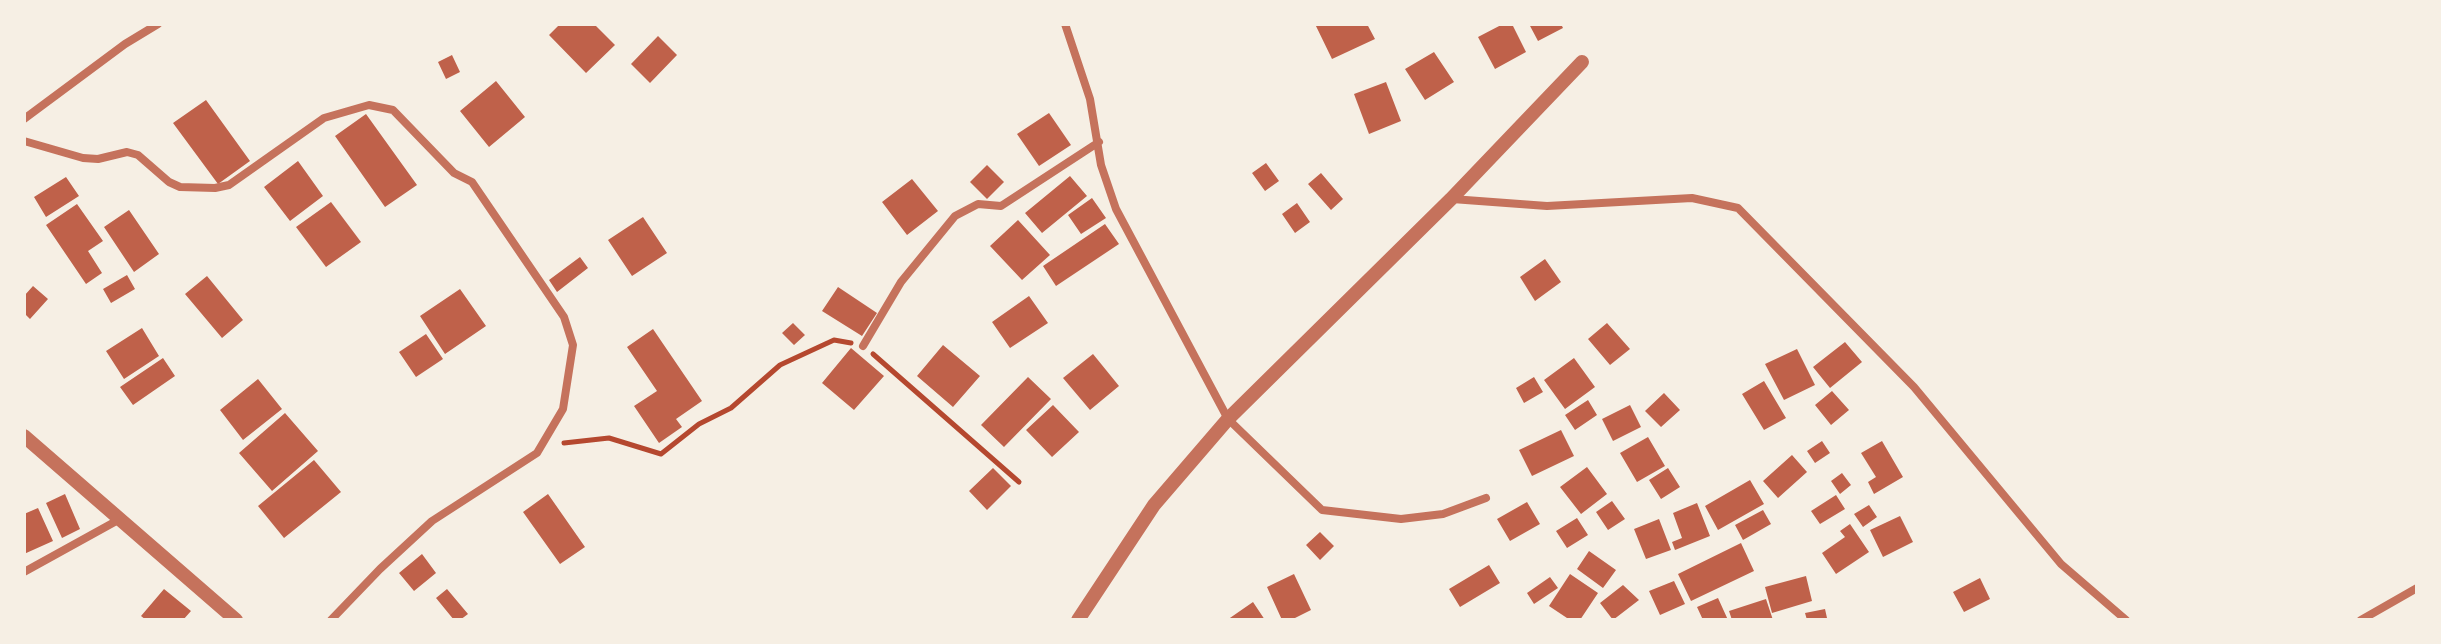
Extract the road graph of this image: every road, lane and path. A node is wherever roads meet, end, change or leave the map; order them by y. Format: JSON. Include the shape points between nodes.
{"nodes":[{"id":1,"x":158,"y":24,"type":"edge"},
{"id":2,"x":1065,"y":24,"type":"edge"},
{"id":3,"x":1582,"y":62,"type":"dead end"},
{"id":4,"x":24,"y":119,"type":"edge"},
{"id":5,"x":24,"y":141,"type":"edge"},
{"id":6,"x":1099,"y":142,"type":"junction"},
{"id":7,"x":1451,"y":199,"type":"junction"},
{"id":8,"x":863,"y":346,"type":"junction"},
{"id":9,"x":1228,"y":419,"type":"junction"},
{"id":10,"x":24,"y":436,"type":"edge"},
{"id":11,"x":537,"y":453,"type":"junction"},
{"id":12,"x":1019,"y":482,"type":"dead end"},
{"id":13,"x":1486,"y":498,"type":"dead end"},
{"id":14,"x":120,"y":519,"type":"junction"},
{"id":15,"x":24,"y":572,"type":"edge"},
{"id":16,"x":2417,"y":588,"type":"edge"},
{"id":17,"x":236,"y":620,"type":"edge"},
{"id":18,"x":331,"y":620,"type":"edge"},
{"id":19,"x":1078,"y":620,"type":"edge"},
{"id":20,"x":2126,"y":620,"type":"edge"},
{"id":21,"x":2361,"y":620,"type":"edge"}],
"edges":[{"from":1,"to":4,"type":"street"},
{"from":2,"to":6,"type":"street"},
{"from":3,"to":7,"type":"street"},
{"from":5,"to":11,"type":"street","via":[[83,158],[127,152],[180,187],[215,188],[229,185],[324,118],[369,105],[393,110],[454,173],[472,182],[564,317],[573,345],[563,409]]},
{"from":6,"to":8,"type":"street","via":[[1001,206],[978,204],[955,216],[901,282]]},
{"from":6,"to":9,"type":"street","via":[[1116,209]]},
{"from":7,"to":9,"type":"street"},
{"from":7,"to":20,"type":"street","via":[[1547,206],[1692,198],[1738,208],[1914,387],[2061,564]]},
{"from":8,"to":11,"type":"path","via":[[834,340],[780,365],[731,408],[699,424],[661,454],[609,438],[566,442]]},
{"from":8,"to":12,"type":"path"},
{"from":9,"to":13,"type":"street","via":[[1322,510],[1401,519],[1443,514]]},
{"from":9,"to":19,"type":"street","via":[[1154,505]]},
{"from":10,"to":14,"type":"street"},
{"from":11,"to":18,"type":"street","via":[[432,521]]},
{"from":14,"to":15,"type":"street"},
{"from":14,"to":17,"type":"street"},
{"from":16,"to":21,"type":"street"}]}
